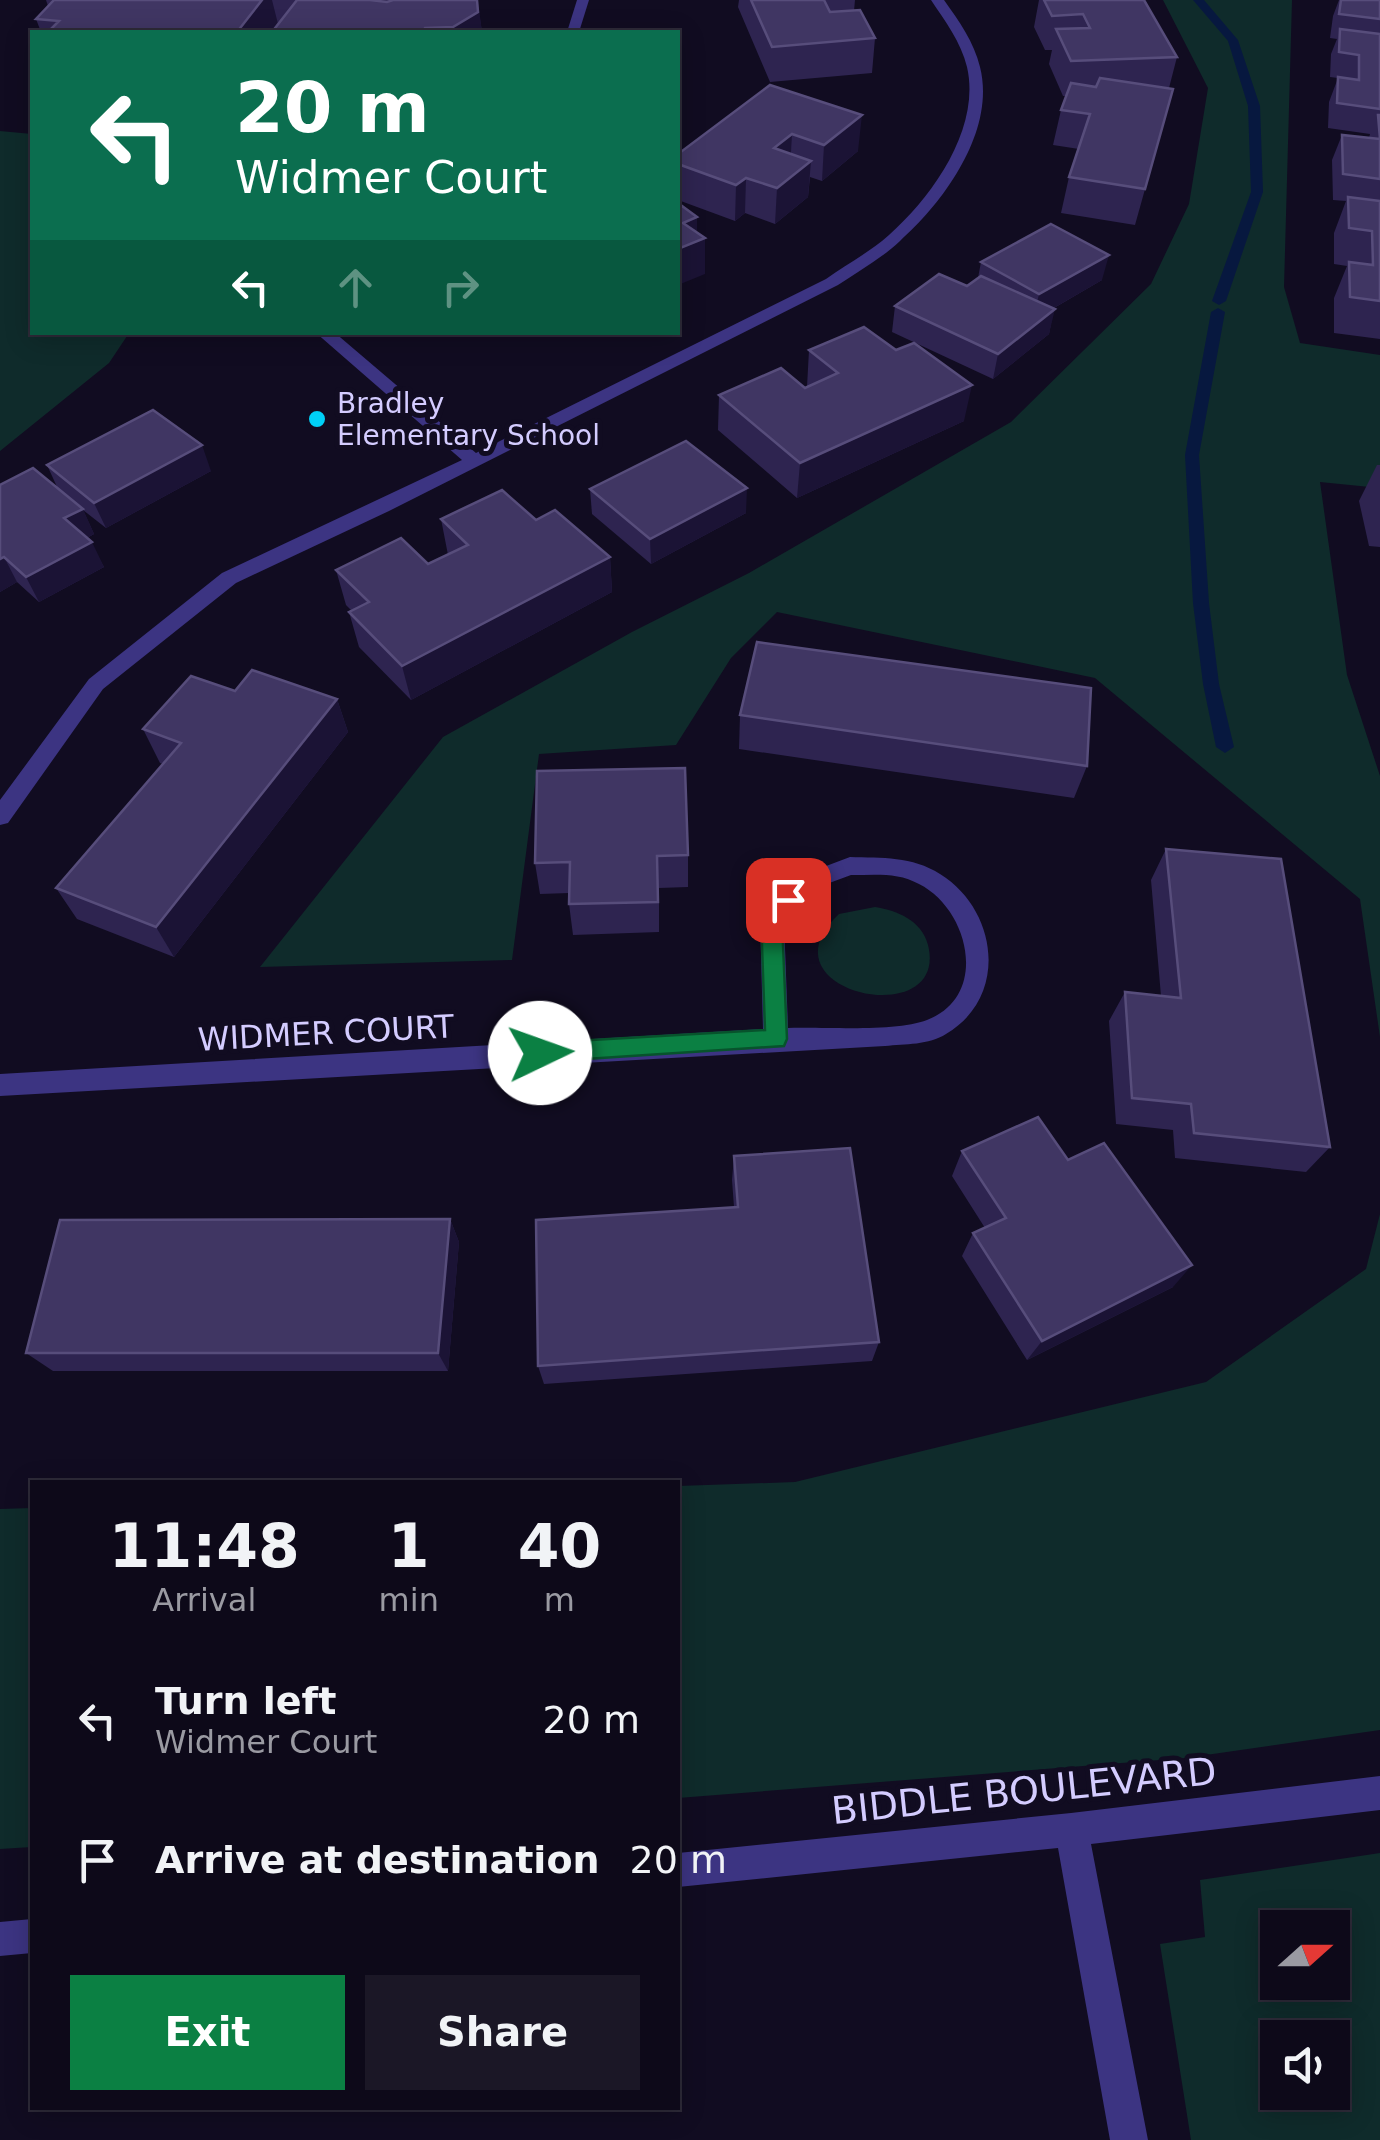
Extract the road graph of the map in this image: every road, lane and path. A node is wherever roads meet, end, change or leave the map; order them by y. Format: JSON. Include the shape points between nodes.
{"nodes":[{"id":1,"x":583,"y":0,"type":"edge"},
{"id":2,"x":937,"y":0,"type":"edge"},
{"id":3,"x":574,"y":30,"type":"edge"},
{"id":4,"x":327,"y":335,"type":"edge"},
{"id":5,"x":472,"y":458,"type":"junction"},
{"id":6,"x":0,"y":818,"type":"edge"},
{"id":7,"x":776,"y":1039,"type":"junction"},
{"id":8,"x":0,"y":1084,"type":"edge"},
{"id":9,"x":1380,"y":1793,"type":"edge"},
{"id":10,"x":1070,"y":1830,"type":"junction"},
{"id":11,"x":680,"y":1870,"type":"edge"},
{"id":12,"x":30,"y":1936,"type":"edge"},
{"id":13,"x":0,"y":1939,"type":"edge"},
{"id":14,"x":1130,"y":2140,"type":"edge"}],
"edges":[{"from":1,"to":3,"type":"street"},
{"from":2,"to":5,"type":"street","via":[[975,63],[978,108],[964,149],[896,236],[832,282]]},
{"from":4,"to":5,"type":"street"},
{"from":5,"to":6,"type":"street","via":[[230,578],[96,684]]},
{"from":7,"to":7,"type":"street","name":"WIDMER COURT","via":[[932,1030],[964,1009],[982,971],[976,930],[945,889],[904,868],[850,866],[805,883],[772,918]]},
{"from":7,"to":8,"type":"street","name":"WIDMER COURT"},
{"from":9,"to":10,"type":"street","name":"BIDDLE BOULEVARD"},
{"from":10,"to":11,"type":"street","name":"BIDDLE BOULEVARD"},
{"from":10,"to":14,"type":"street"},
{"from":12,"to":13,"type":"street"}]}
